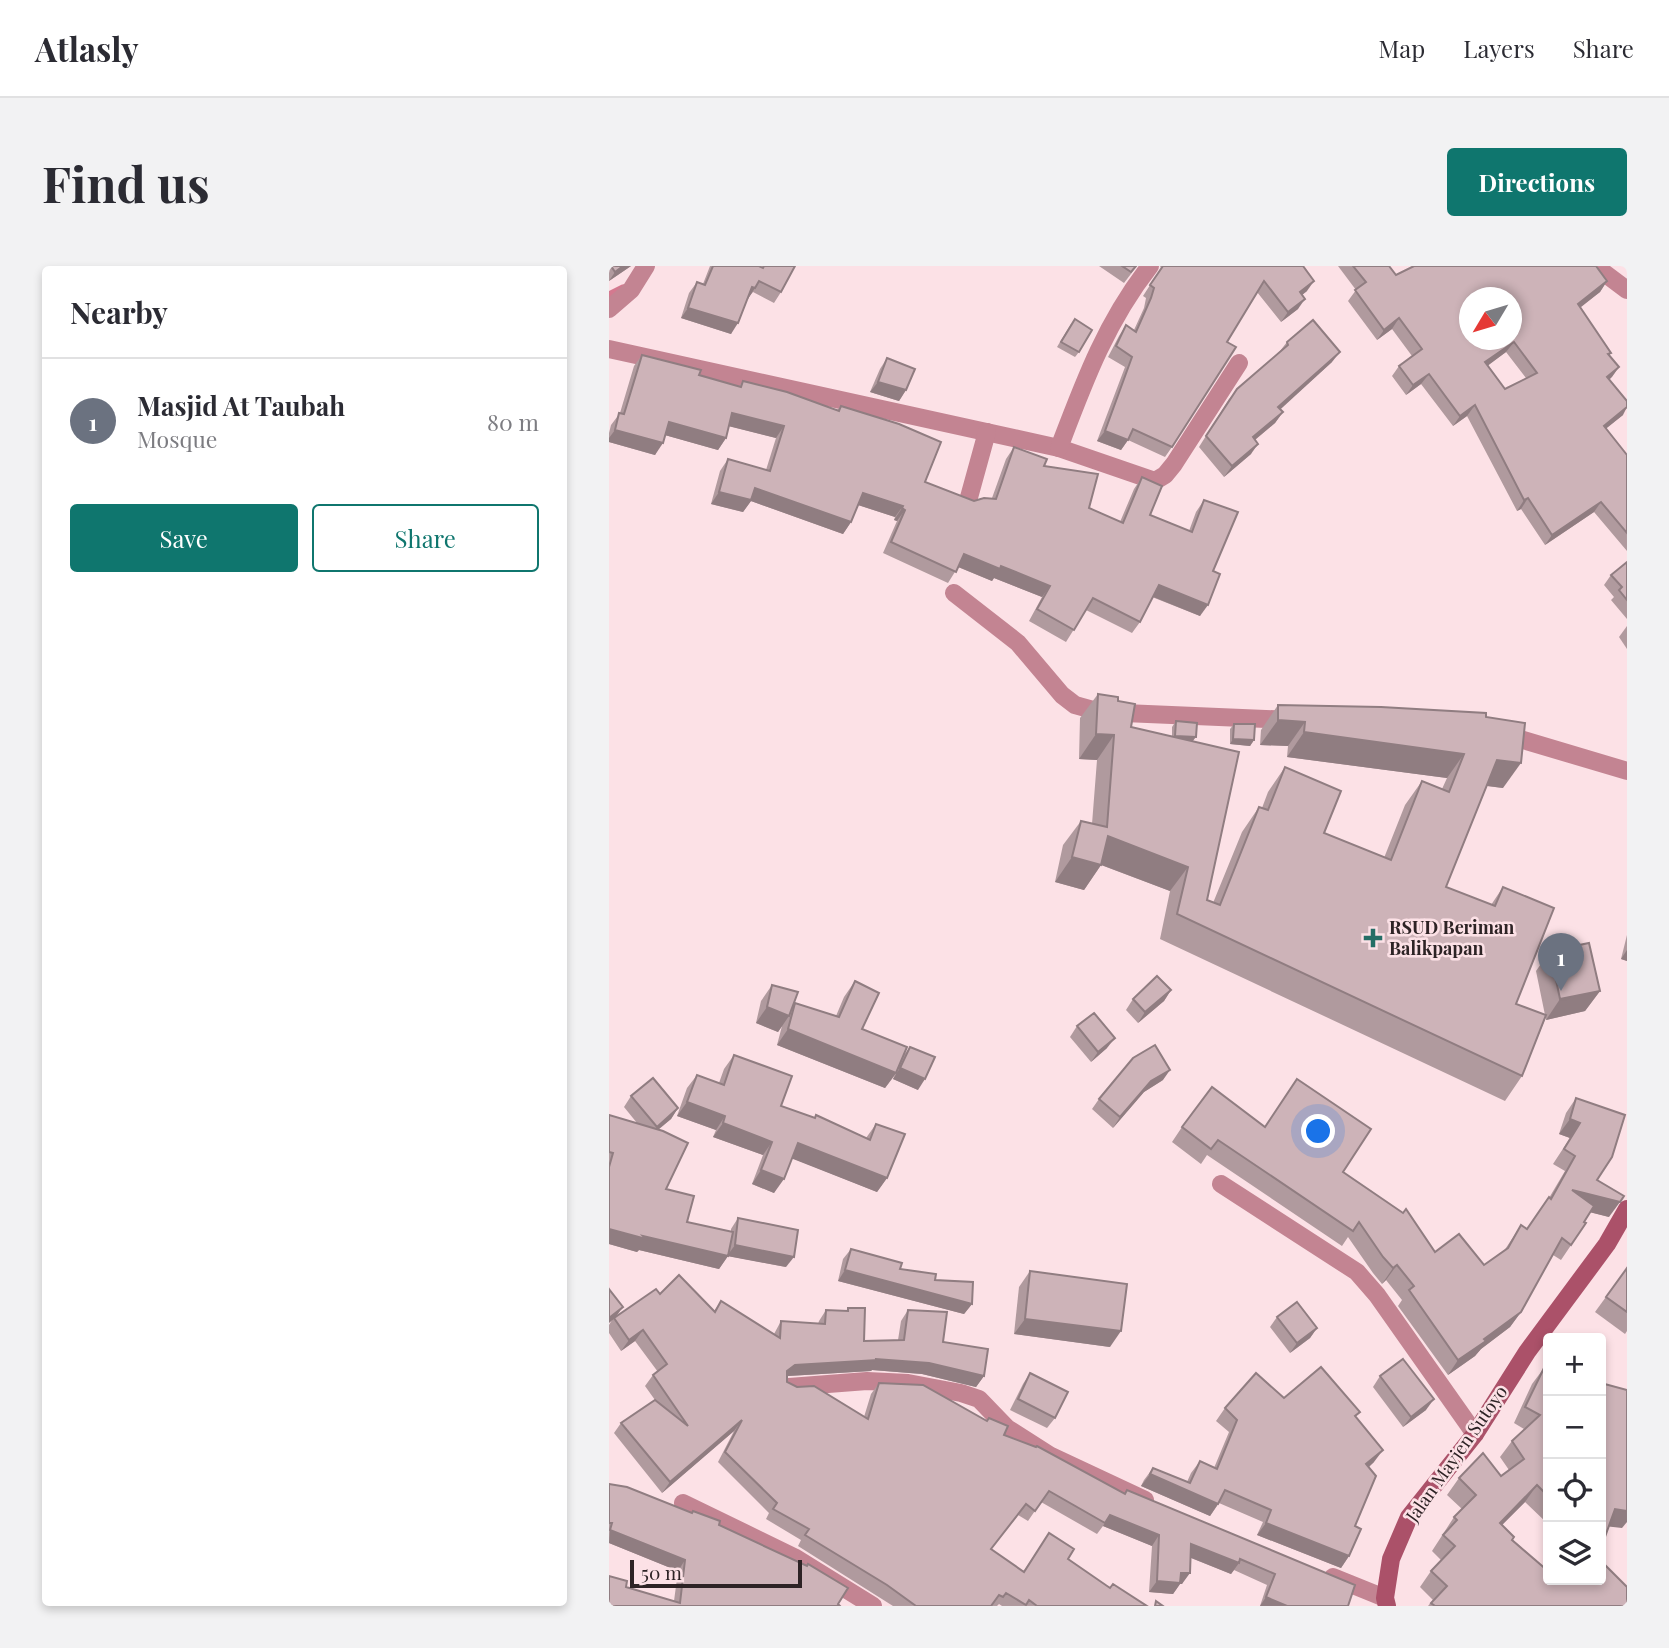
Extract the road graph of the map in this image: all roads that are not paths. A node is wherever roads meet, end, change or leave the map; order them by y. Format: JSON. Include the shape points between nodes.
{"nodes":[{"id":1,"x":646,"y":266,"type":"edge"},
{"id":2,"x":1150,"y":266,"type":"edge"},
{"id":3,"x":1595,"y":266,"type":"edge"},
{"id":4,"x":1627,"y":290,"type":"edge"},
{"id":5,"x":612,"y":301,"type":"edge"},
{"id":6,"x":609,"y":349,"type":"edge"},
{"id":7,"x":1239,"y":363,"type":"dead end"},
{"id":8,"x":987,"y":432,"type":"junction"},
{"id":9,"x":1059,"y":448,"type":"junction"},
{"id":10,"x":968,"y":501,"type":"edge"},
{"id":11,"x":954,"y":593,"type":"dead end"},
{"id":12,"x":1306,"y":720,"type":"edge"},
{"id":13,"x":1490,"y":730,"type":"edge"},
{"id":14,"x":1627,"y":771,"type":"edge"},
{"id":15,"x":1221,"y":1184,"type":"dead end"},
{"id":16,"x":1627,"y":1209,"type":"edge"},
{"id":17,"x":789,"y":1387,"type":"edge"},
{"id":18,"x":1475,"y":1434,"type":"junction"},
{"id":19,"x":683,"y":1503,"type":"dead end"},
{"id":20,"x":1159,"y":1506,"type":"edge"},
{"id":21,"x":1322,"y":1573,"type":"edge"},
{"id":22,"x":1386,"y":1602,"type":"edge"},
{"id":23,"x":873,"y":1606,"type":"edge"}],
"edges":[{"from":1,"to":5,"type":"street","via":[[631,290]]},
{"from":2,"to":9,"type":"street","via":[[1122,303],[1093,360]]},
{"from":3,"to":4,"type":"street"},
{"from":6,"to":8,"type":"street"},
{"from":7,"to":9,"type":"street","via":[[1174,464],[1158,480]]},
{"from":8,"to":9,"type":"street"},
{"from":8,"to":10,"type":"street"},
{"from":11,"to":12,"type":"street","via":[[1018,643],[1075,705],[1124,713]]},
{"from":13,"to":14,"type":"street"},
{"from":15,"to":18,"type":"street","via":[[1357,1272]]},
{"from":16,"to":18,"type":"main road","name":"Jalan Mayjen Sutoyo"},
{"from":17,"to":20,"type":"street","via":[[867,1381],[961,1393],[979,1399],[1007,1429],[1051,1455]]},
{"from":18,"to":22,"type":"main road","name":"Jalan Mayjen Sutoyo","via":[[1409,1517],[1391,1559]]},
{"from":19,"to":23,"type":"street","via":[[794,1557]]},
{"from":21,"to":22,"type":"street"}]}
